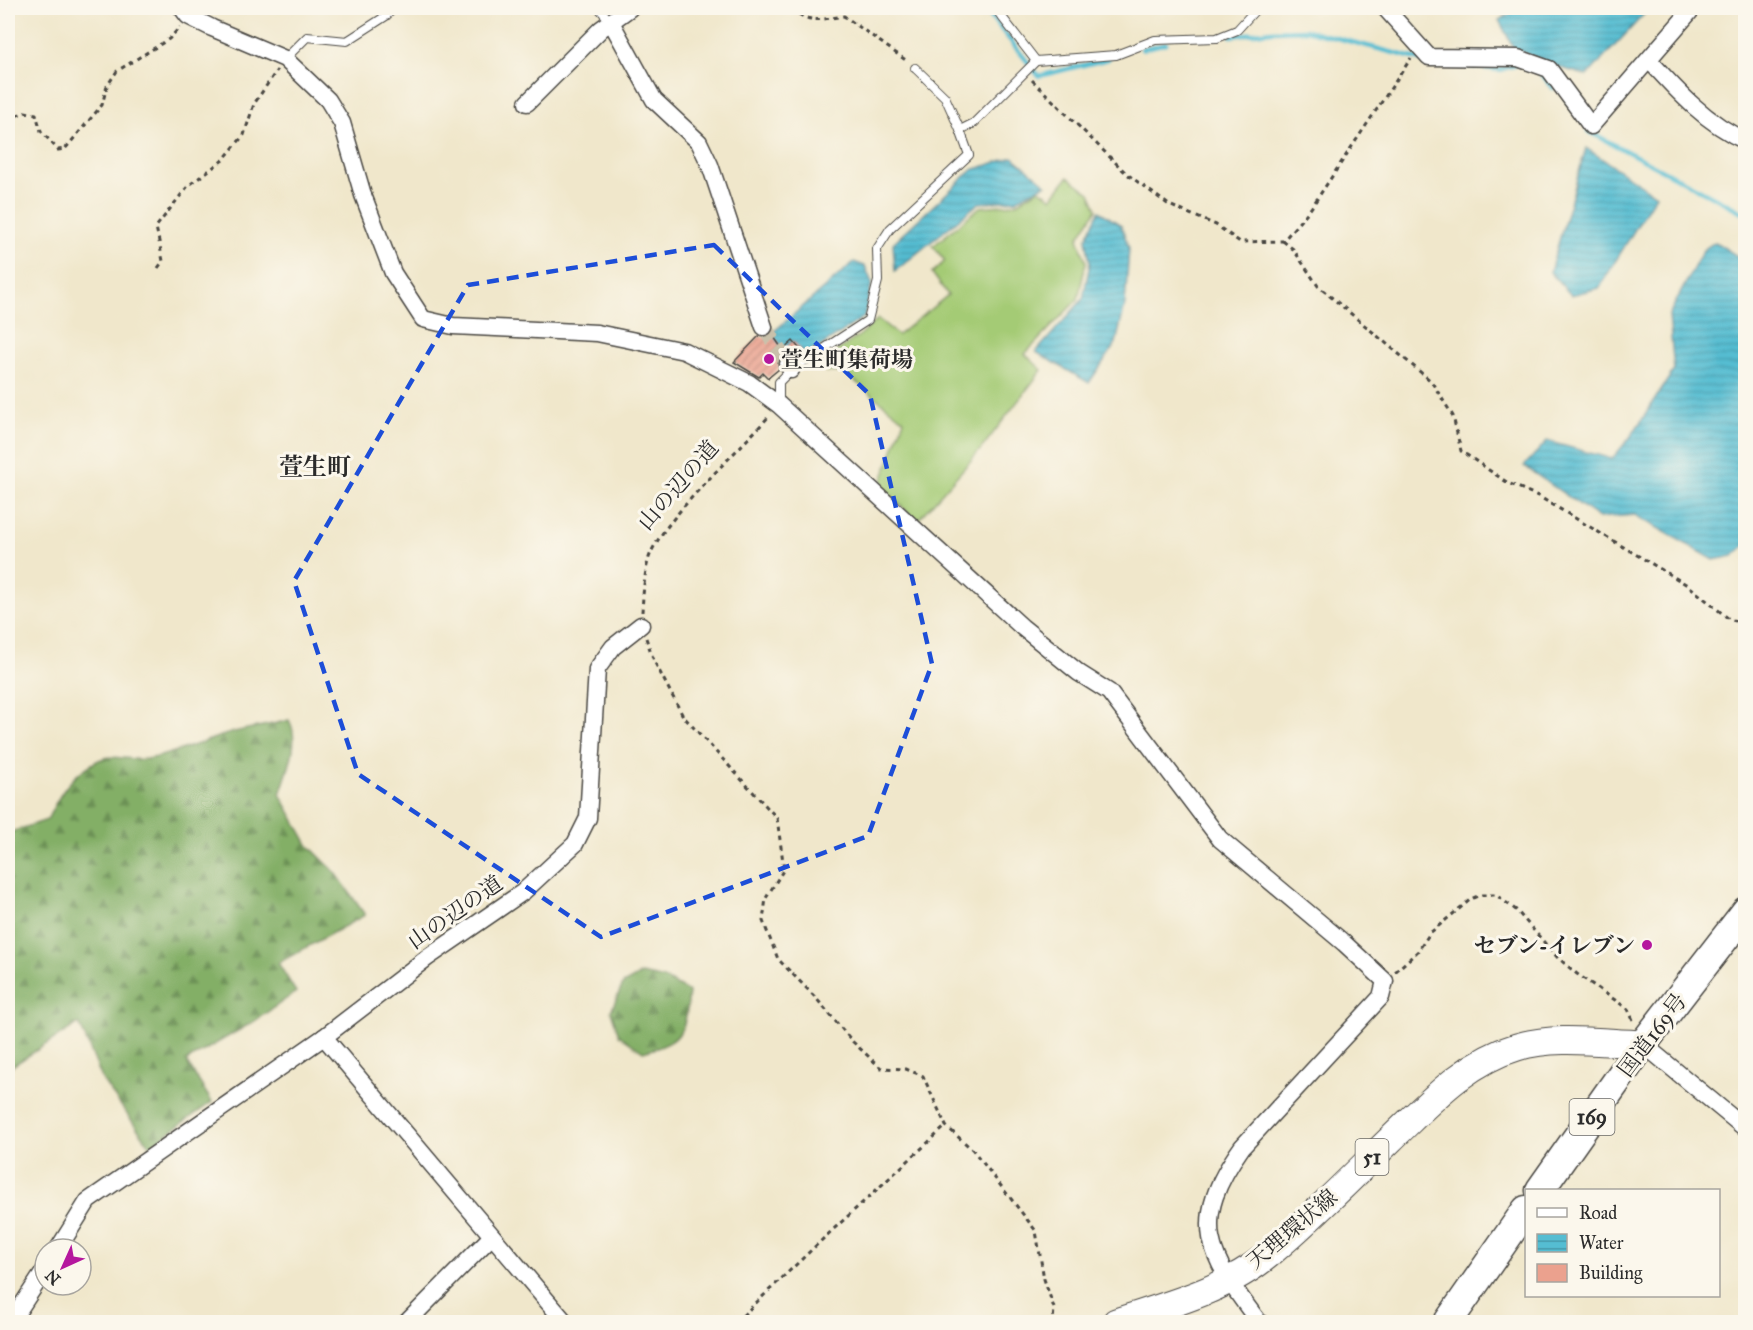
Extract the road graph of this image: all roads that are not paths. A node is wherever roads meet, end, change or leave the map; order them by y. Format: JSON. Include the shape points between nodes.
{"nodes":[{"id":1,"x":394,"y":8,"type":"edge"},
{"id":2,"x":599,"y":8,"type":"edge"},
{"id":3,"x":630,"y":8,"type":"edge"},
{"id":4,"x":995,"y":8,"type":"edge"},
{"id":5,"x":1257,"y":8,"type":"edge"},
{"id":6,"x":1385,"y":8,"type":"edge"},
{"id":7,"x":1693,"y":8,"type":"edge"},
{"id":8,"x":186,"y":10,"type":"edge"},
{"id":9,"x":611,"y":22,"type":"junction"},
{"id":10,"x":285,"y":59,"type":"junction"},
{"id":11,"x":1648,"y":60,"type":"junction"},
{"id":12,"x":1036,"y":61,"type":"junction"},
{"id":13,"x":915,"y":68,"type":"road end"},
{"id":14,"x":527,"y":103,"type":"dead end"},
{"id":15,"x":960,"y":130,"type":"junction"},
{"id":16,"x":1746,"y":141,"type":"edge"},
{"id":17,"x":764,"y":327,"type":"tunnel mouth"},
{"id":18,"x":779,"y":405,"type":"junction"},
{"id":19,"x":641,"y":625,"type":"road end"},
{"id":20,"x":1746,"y":911,"type":"edge"},
{"id":21,"x":324,"y":1036,"type":"junction"},
{"id":22,"x":1643,"y":1044,"type":"junction"},
{"id":23,"x":1746,"y":1129,"type":"edge"},
{"id":24,"x":1541,"y":1189,"type":"edge"},
{"id":25,"x":1525,"y":1213,"type":"edge"},
{"id":26,"x":492,"y":1236,"type":"junction"},
{"id":27,"x":66,"y":1237,"type":"edge"},
{"id":28,"x":1227,"y":1281,"type":"junction"},
{"id":29,"x":33,"y":1289,"type":"edge"},
{"id":30,"x":11,"y":1323,"type":"edge"},
{"id":31,"x":407,"y":1323,"type":"edge"},
{"id":32,"x":565,"y":1323,"type":"edge"},
{"id":33,"x":1116,"y":1323,"type":"edge"},
{"id":34,"x":1259,"y":1323,"type":"edge"},
{"id":35,"x":1448,"y":1323,"type":"edge"}],
"edges":[{"from":1,"to":10,"type":"lane","via":[[347,40],[307,37]]},
{"from":2,"to":9,"type":"lane"},
{"from":3,"to":9,"type":"street"},
{"from":4,"to":12,"type":"lane"},
{"from":5,"to":12,"type":"lane","via":[[1237,30],[1217,38],[1155,40],[1116,55]]},
{"from":6,"to":11,"type":"street","via":[[1429,57],[1518,58],[1549,69],[1591,126]]},
{"from":7,"to":11,"type":"street"},
{"from":8,"to":10,"type":"street"},
{"from":9,"to":14,"type":"street"},
{"from":9,"to":17,"type":"street","via":[[654,100],[699,142]]},
{"from":10,"to":18,"type":"street","via":[[328,100],[342,123],[363,195],[393,273],[423,319],[453,326],[597,333],[684,351],[749,383]]},
{"from":11,"to":16,"type":"street","via":[[1724,131]]},
{"from":12,"to":15,"type":"lane","via":[[974,123]]},
{"from":13,"to":15,"type":"lane","via":[[945,97]]},
{"from":15,"to":18,"type":"lane","via":[[969,155],[896,222],[877,249],[878,281],[868,320],[789,367],[779,382]]},
{"from":18,"to":28,"type":"street","via":[[1022,627],[1109,692],[1220,839],[1384,981],[1381,996],[1242,1147],[1224,1172],[1214,1197],[1211,1246]]},
{"from":19,"to":21,"type":"street","name":"山の辺の道","via":[[613,647],[597,669],[588,818],[575,844],[524,892],[427,958]]},
{"from":20,"to":22,"type":"highway","name":"国道169号","number":"169"},
{"from":21,"to":26,"type":"street"},
{"from":21,"to":27,"type":"street","name":"山の辺の道","via":[[88,1201]]},
{"from":22,"to":23,"type":"street"},
{"from":22,"to":24,"type":"highway","name":"国道169号","number":"169"},
{"from":22,"to":28,"type":"main road","name":"天理環状線","number":"51","via":[[1553,1041],[1516,1047],[1463,1073],[1266,1256]]},
{"from":25,"to":35,"type":"highway"},
{"from":26,"to":31,"type":"street"},
{"from":26,"to":32,"type":"street"},
{"from":28,"to":33,"type":"main road","name":"天理環状線","number":"51"},
{"from":28,"to":34,"type":"street"},
{"from":29,"to":30,"type":"street"}]}
